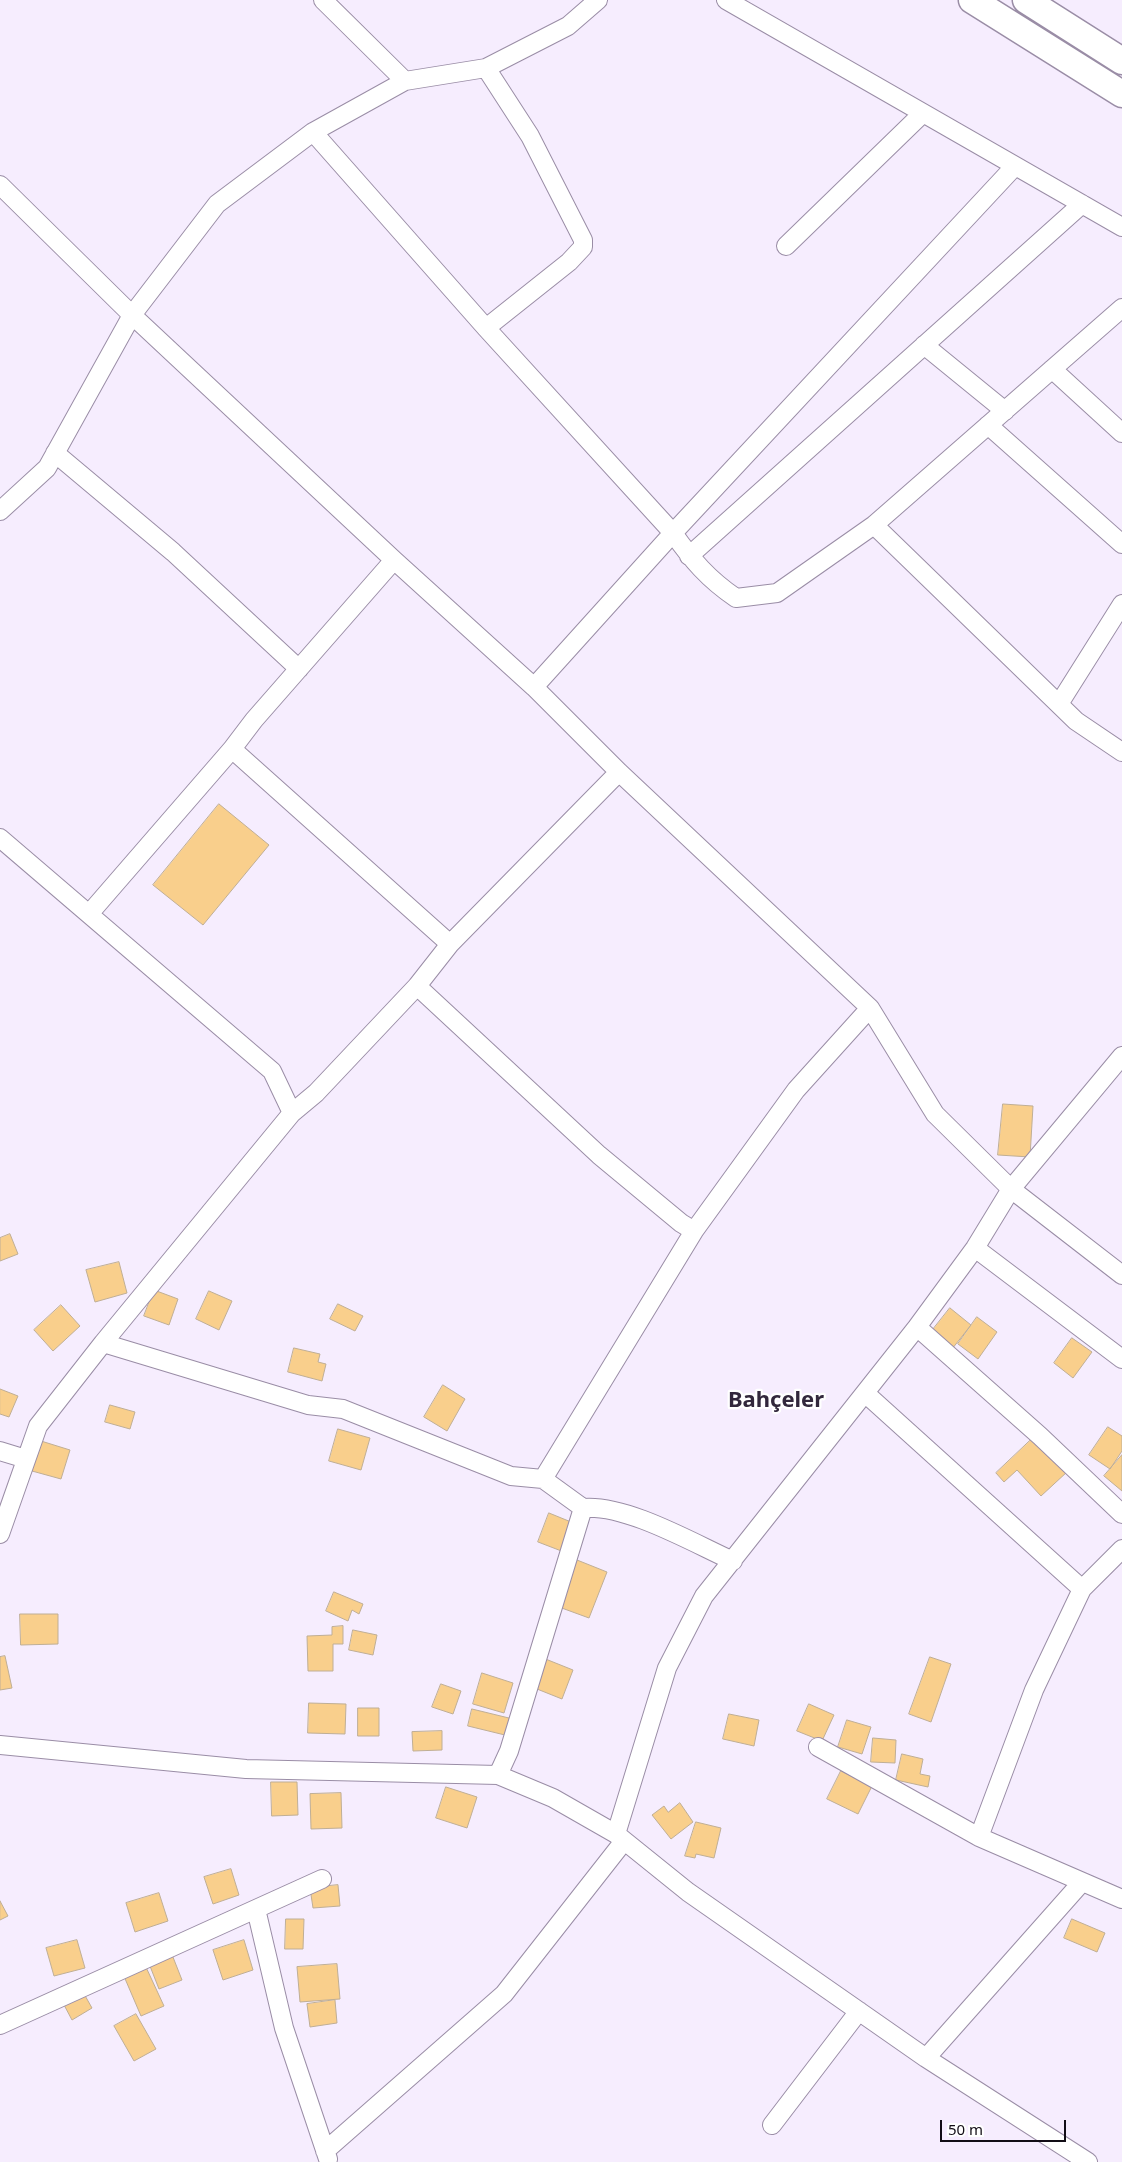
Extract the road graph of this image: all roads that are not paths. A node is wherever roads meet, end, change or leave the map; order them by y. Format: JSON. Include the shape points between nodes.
{"nodes":[{"id":1,"x":323,"y":0,"type":"edge"},
{"id":2,"x":598,"y":0,"type":"edge"},
{"id":3,"x":726,"y":0,"type":"edge"},
{"id":4,"x":972,"y":0,"type":"edge"},
{"id":5,"x":1026,"y":0,"type":"edge"},
{"id":6,"x":1122,"y":61,"type":"edge"},
{"id":7,"x":486,"y":68,"type":"junction"},
{"id":8,"x":405,"y":81,"type":"junction"},
{"id":9,"x":1122,"y":94,"type":"edge"},
{"id":10,"x":923,"y":113,"type":"junction"},
{"id":11,"x":313,"y":132,"type":"junction"},
{"id":12,"x":1015,"y":166,"type":"junction"},
{"id":13,"x":0,"y":185,"type":"edge"},
{"id":14,"x":1082,"y":204,"type":"junction"},
{"id":15,"x":1122,"y":227,"type":"edge"},
{"id":16,"x":786,"y":246,"type":"dead end"},
{"id":17,"x":1122,"y":308,"type":"edge"},
{"id":18,"x":132,"y":315,"type":"junction"},
{"id":19,"x":486,"y":328,"type":"junction"},
{"id":20,"x":924,"y":345,"type":"junction"},
{"id":21,"x":1052,"y":369,"type":"junction"},
{"id":22,"x":1005,"y":411,"type":"junction"},
{"id":23,"x":988,"y":425,"type":"junction"},
{"id":24,"x":1122,"y":433,"type":"edge"},
{"id":25,"x":55,"y":453,"type":"junction"},
{"id":26,"x":0,"y":511,"type":"edge"},
{"id":27,"x":874,"y":525,"type":"junction"},
{"id":28,"x":673,"y":533,"type":"junction"},
{"id":29,"x":1122,"y":544,"type":"edge"},
{"id":30,"x":689,"y":556,"type":"junction"},
{"id":31,"x":394,"y":560,"type":"junction"},
{"id":32,"x":1122,"y":604,"type":"edge"},
{"id":33,"x":1117,"y":625,"type":"edge"},
{"id":34,"x":299,"y":669,"type":"junction"},
{"id":35,"x":534,"y":687,"type":"junction"},
{"id":36,"x":1059,"y":704,"type":"junction"},
{"id":37,"x":232,"y":749,"type":"junction"},
{"id":38,"x":1122,"y":752,"type":"edge"},
{"id":39,"x":620,"y":772,"type":"junction"},
{"id":40,"x":0,"y":838,"type":"edge"},
{"id":41,"x":89,"y":914,"type":"junction"},
{"id":42,"x":450,"y":944,"type":"junction"},
{"id":43,"x":417,"y":986,"type":"junction"},
{"id":44,"x":870,"y":1008,"type":"junction"},
{"id":45,"x":1122,"y":1056,"type":"edge"},
{"id":46,"x":292,"y":1113,"type":"junction"},
{"id":47,"x":1011,"y":1189,"type":"junction"},
{"id":48,"x":694,"y":1231,"type":"junction"},
{"id":49,"x":975,"y":1248,"type":"junction"},
{"id":50,"x":1122,"y":1275,"type":"edge"},
{"id":51,"x":917,"y":1327,"type":"junction"},
{"id":52,"x":103,"y":1343,"type":"junction"},
{"id":53,"x":1122,"y":1359,"type":"edge"},
{"id":54,"x":865,"y":1393,"type":"junction"},
{"id":55,"x":0,"y":1451,"type":"edge"},
{"id":56,"x":26,"y":1458,"type":"junction"},
{"id":57,"x":543,"y":1479,"type":"junction"},
{"id":58,"x":584,"y":1508,"type":"junction"},
{"id":59,"x":1122,"y":1514,"type":"edge"},
{"id":60,"x":0,"y":1534,"type":"edge"},
{"id":61,"x":1122,"y":1549,"type":"edge"},
{"id":62,"x":732,"y":1561,"type":"junction"},
{"id":63,"x":1082,"y":1589,"type":"junction"},
{"id":64,"x":0,"y":1745,"type":"edge"},
{"id":65,"x":818,"y":1748,"type":"dead end"},
{"id":66,"x":498,"y":1775,"type":"junction"},
{"id":67,"x":620,"y":1837,"type":"junction"},
{"id":68,"x":979,"y":1837,"type":"junction"},
{"id":69,"x":322,"y":1880,"type":"dead end"},
{"id":70,"x":1082,"y":1882,"type":"junction"},
{"id":71,"x":1122,"y":1899,"type":"edge"},
{"id":72,"x":256,"y":1910,"type":"junction"},
{"id":73,"x":859,"y":2012,"type":"junction"},
{"id":74,"x":0,"y":2025,"type":"edge"},
{"id":75,"x":926,"y":2058,"type":"junction"},
{"id":76,"x":772,"y":2125,"type":"dead end"},
{"id":77,"x":327,"y":2156,"type":"edge"},
{"id":78,"x":1088,"y":2162,"type":"edge"}],
"edges":[{"from":1,"to":8,"type":"street"},
{"from":2,"to":7,"type":"street","via":[[568,26]]},
{"from":3,"to":10,"type":"street"},
{"from":4,"to":9,"type":"highway"},
{"from":5,"to":6,"type":"highway"},
{"from":7,"to":8,"type":"street"},
{"from":7,"to":19,"type":"street","via":[[530,136],[570,211],[584,240],[584,247]]},
{"from":8,"to":11,"type":"street"},
{"from":10,"to":12,"type":"street"},
{"from":10,"to":16,"type":"street"},
{"from":11,"to":18,"type":"street","via":[[217,204]]},
{"from":11,"to":19,"type":"street"},
{"from":12,"to":14,"type":"street"},
{"from":12,"to":28,"type":"street"},
{"from":13,"to":18,"type":"street"},
{"from":14,"to":15,"type":"street"},
{"from":14,"to":20,"type":"street"},
{"from":17,"to":21,"type":"street"},
{"from":18,"to":25,"type":"street"},
{"from":18,"to":31,"type":"street"},
{"from":19,"to":28,"type":"street"},
{"from":20,"to":22,"type":"street"},
{"from":20,"to":30,"type":"street"},
{"from":21,"to":22,"type":"street"},
{"from":21,"to":24,"type":"street"},
{"from":22,"to":23,"type":"street"},
{"from":23,"to":27,"type":"street"},
{"from":23,"to":29,"type":"street"},
{"from":25,"to":26,"type":"street","via":[[46,468]]},
{"from":25,"to":34,"type":"street","via":[[174,552]]},
{"from":27,"to":30,"type":"street","via":[[776,593],[736,598],[712,582]]},
{"from":27,"to":36,"type":"street"},
{"from":28,"to":30,"type":"street"},
{"from":28,"to":35,"type":"street"},
{"from":31,"to":34,"type":"street"},
{"from":31,"to":35,"type":"street"},
{"from":32,"to":33,"type":"street"},
{"from":33,"to":36,"type":"street"},
{"from":34,"to":37,"type":"street"},
{"from":35,"to":39,"type":"street"},
{"from":36,"to":38,"type":"street","via":[[1076,721]]},
{"from":37,"to":41,"type":"street"},
{"from":37,"to":42,"type":"street"},
{"from":39,"to":42,"type":"street"},
{"from":39,"to":44,"type":"street"},
{"from":40,"to":41,"type":"street"},
{"from":41,"to":46,"type":"street","via":[[272,1071]]},
{"from":42,"to":43,"type":"street"},
{"from":43,"to":46,"type":"street","via":[[316,1093]]},
{"from":43,"to":48,"type":"street","via":[[599,1155]]},
{"from":44,"to":47,"type":"street","via":[[935,1114]]},
{"from":44,"to":48,"type":"street","via":[[796,1090]]},
{"from":45,"to":47,"type":"street"},
{"from":46,"to":52,"type":"street"},
{"from":47,"to":49,"type":"street"},
{"from":47,"to":50,"type":"street"},
{"from":48,"to":57,"type":"street"},
{"from":49,"to":51,"type":"street"},
{"from":49,"to":53,"type":"street"},
{"from":51,"to":54,"type":"street"},
{"from":51,"to":59,"type":"street"},
{"from":52,"to":56,"type":"street","via":[[38,1426]]},
{"from":52,"to":57,"type":"street","via":[[308,1405],[343,1409],[511,1476]]},
{"from":54,"to":62,"type":"street"},
{"from":54,"to":63,"type":"street"},
{"from":55,"to":56,"type":"street"},
{"from":56,"to":60,"type":"street"},
{"from":57,"to":58,"type":"street"},
{"from":58,"to":62,"type":"street","via":[[595,1507],[633,1516]]},
{"from":58,"to":66,"type":"street","via":[[509,1751]]},
{"from":61,"to":63,"type":"street"},
{"from":62,"to":67,"type":"street","via":[[704,1596],[668,1668]]},
{"from":63,"to":68,"type":"street","via":[[1034,1690]]},
{"from":64,"to":66,"type":"street","via":[[246,1769]]},
{"from":65,"to":68,"type":"street"},
{"from":66,"to":67,"type":"street","via":[[553,1798]]},
{"from":67,"to":73,"type":"street","via":[[688,1892]]},
{"from":67,"to":77,"type":"street","via":[[504,1994]]},
{"from":68,"to":70,"type":"street"},
{"from":69,"to":72,"type":"street"},
{"from":70,"to":71,"type":"street"},
{"from":70,"to":75,"type":"street"},
{"from":72,"to":74,"type":"street"},
{"from":72,"to":77,"type":"street","via":[[284,2028]]},
{"from":73,"to":75,"type":"street"},
{"from":73,"to":76,"type":"street"},
{"from":75,"to":78,"type":"street"}]}
